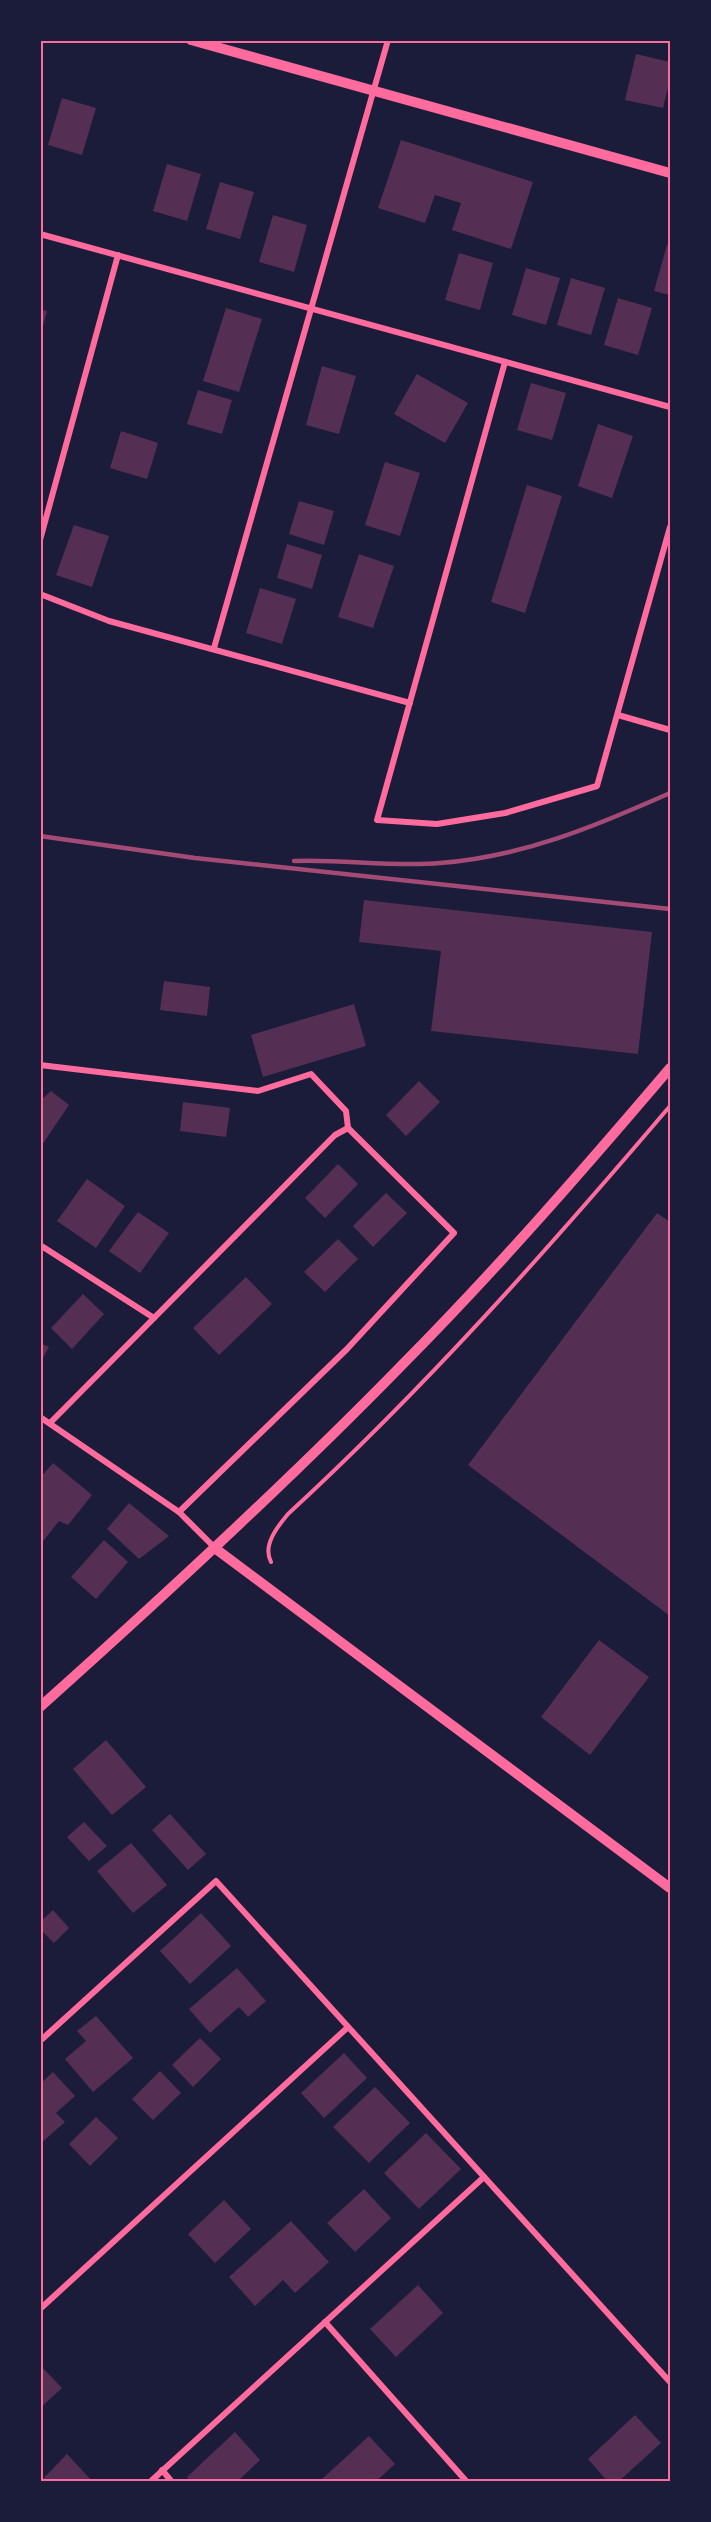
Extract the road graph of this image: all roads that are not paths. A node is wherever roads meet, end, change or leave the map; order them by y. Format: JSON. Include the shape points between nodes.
{"nodes":[{"id":1,"x":192,"y":40,"type":"edge"},
{"id":2,"x":388,"y":40,"type":"edge"},
{"id":3,"x":374,"y":91,"type":"junction"},
{"id":4,"x":670,"y":173,"type":"edge"},
{"id":5,"x":40,"y":234,"type":"edge"},
{"id":6,"x":118,"y":255,"type":"junction"},
{"id":7,"x":311,"y":309,"type":"junction"},
{"id":8,"x":505,"y":362,"type":"junction"},
{"id":9,"x":670,"y":407,"type":"edge"},
{"id":10,"x":670,"y":527,"type":"edge"},
{"id":11,"x":40,"y":540,"type":"edge"},
{"id":12,"x":40,"y":594,"type":"edge"},
{"id":13,"x":214,"y":648,"type":"junction"},
{"id":14,"x":410,"y":703,"type":"junction"},
{"id":15,"x":618,"y":715,"type":"junction"},
{"id":16,"x":670,"y":730,"type":"edge"},
{"id":17,"x":40,"y":1065,"type":"edge"},
{"id":18,"x":670,"y":1068,"type":"edge"},
{"id":19,"x":348,"y":1128,"type":"junction"},
{"id":20,"x":40,"y":1245,"type":"edge"},
{"id":21,"x":154,"y":1318,"type":"junction"},
{"id":22,"x":40,"y":1417,"type":"edge"},
{"id":23,"x":51,"y":1422,"type":"junction"},
{"id":24,"x":179,"y":1512,"type":"junction"},
{"id":25,"x":216,"y":1549,"type":"junction"},
{"id":26,"x":40,"y":1707,"type":"edge"},
{"id":27,"x":670,"y":1888,"type":"edge"},
{"id":28,"x":347,"y":2028,"type":"junction"},
{"id":29,"x":40,"y":2041,"type":"edge"},
{"id":30,"x":484,"y":2177,"type":"junction"},
{"id":31,"x":40,"y":2309,"type":"edge"},
{"id":32,"x":325,"y":2322,"type":"junction"},
{"id":33,"x":670,"y":2382,"type":"edge"},
{"id":34,"x":162,"y":2470,"type":"junction"},
{"id":35,"x":150,"y":2481,"type":"edge"},
{"id":36,"x":172,"y":2481,"type":"edge"},
{"id":37,"x":468,"y":2481,"type":"edge"}],
"edges":[{"from":1,"to":3,"type":"street"},
{"from":2,"to":3,"type":"street"},
{"from":3,"to":4,"type":"street"},
{"from":3,"to":7,"type":"street"},
{"from":5,"to":6,"type":"street"},
{"from":6,"to":7,"type":"street"},
{"from":6,"to":11,"type":"street"},
{"from":7,"to":8,"type":"street"},
{"from":7,"to":13,"type":"street"},
{"from":8,"to":9,"type":"street"},
{"from":8,"to":14,"type":"street"},
{"from":10,"to":15,"type":"street"},
{"from":12,"to":13,"type":"street","via":[[109,621]]},
{"from":13,"to":14,"type":"street"},
{"from":14,"to":15,"type":"street","via":[[377,820],[437,824],[483,817],[597,786]]},
{"from":15,"to":16,"type":"street"},
{"from":17,"to":19,"type":"street","via":[[258,1091],[311,1074],[346,1111]]},
{"from":18,"to":25,"type":"street","via":[[475,1289]]},
{"from":19,"to":21,"type":"street","via":[[334,1135]]},
{"from":19,"to":24,"type":"street","via":[[454,1233],[347,1349]]},
{"from":20,"to":21,"type":"street"},
{"from":21,"to":23,"type":"street"},
{"from":22,"to":23,"type":"street"},
{"from":23,"to":24,"type":"street"},
{"from":24,"to":25,"type":"street"},
{"from":25,"to":26,"type":"street"},
{"from":25,"to":27,"type":"street"},
{"from":28,"to":29,"type":"street","via":[[216,1881]]},
{"from":28,"to":30,"type":"street"},
{"from":28,"to":31,"type":"street"},
{"from":30,"to":32,"type":"street"},
{"from":30,"to":33,"type":"street"},
{"from":32,"to":34,"type":"street"},
{"from":32,"to":37,"type":"street"},
{"from":34,"to":35,"type":"street"},
{"from":34,"to":36,"type":"street"}]}
